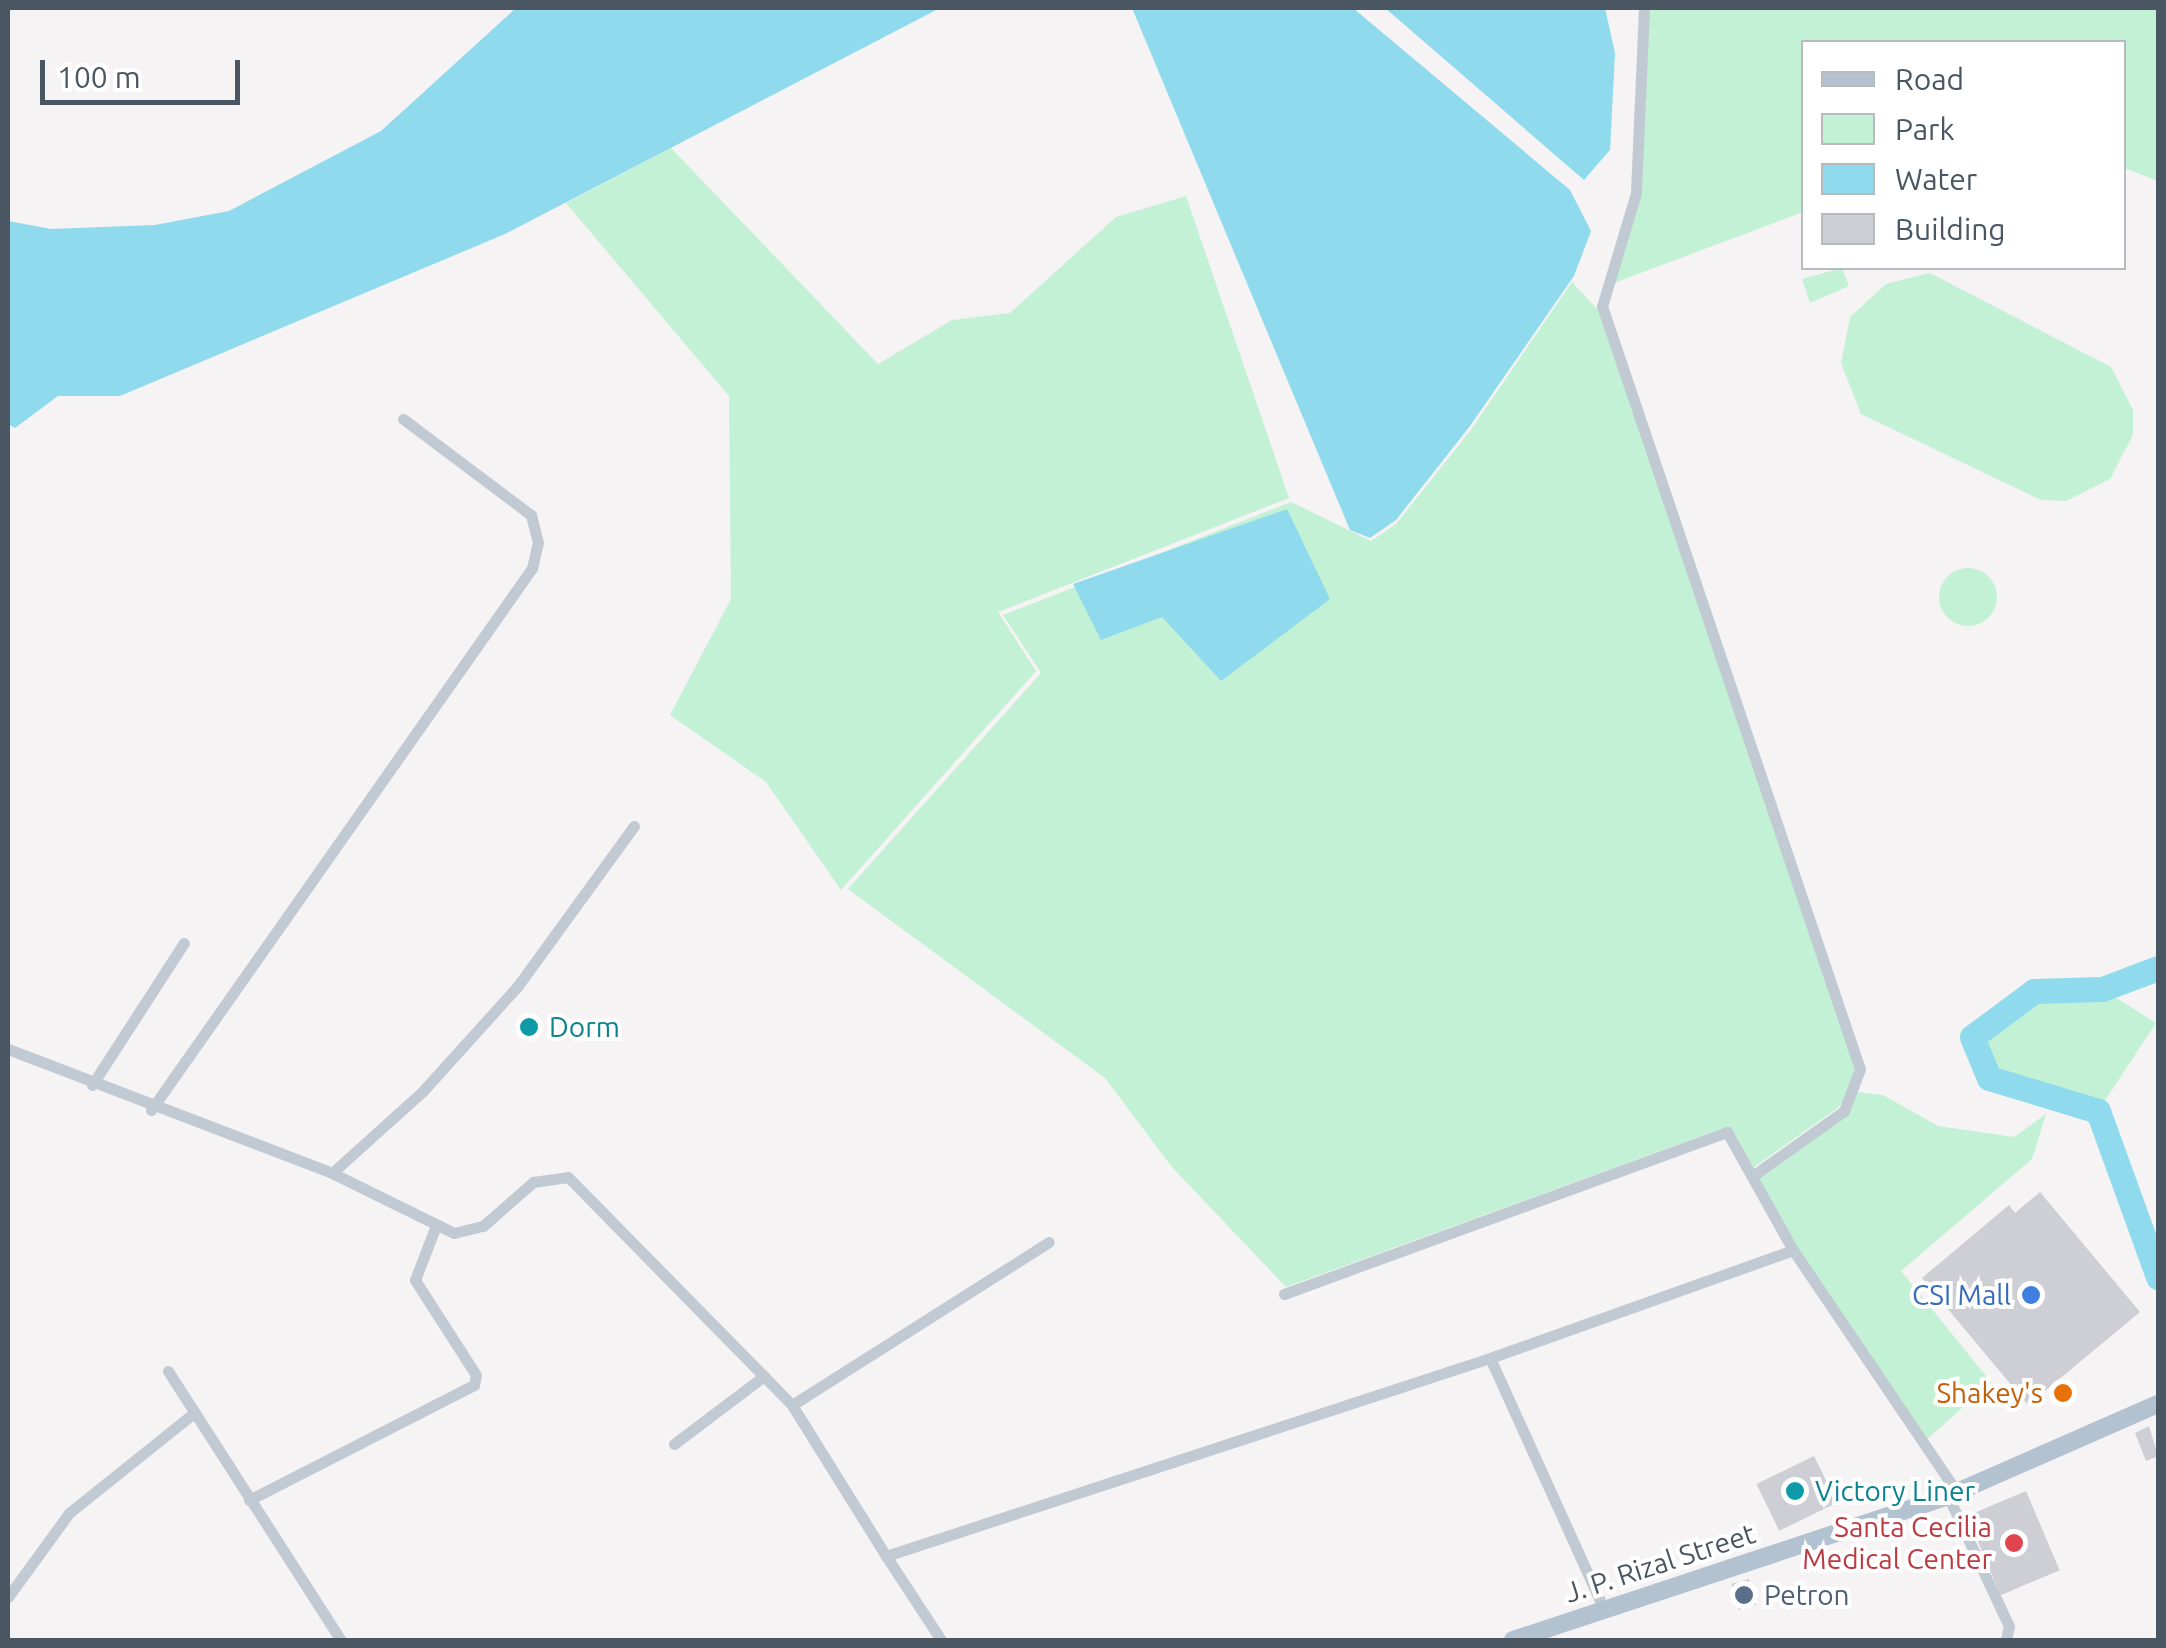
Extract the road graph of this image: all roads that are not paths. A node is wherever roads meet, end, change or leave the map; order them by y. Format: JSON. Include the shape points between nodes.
{"nodes":[{"id":1,"x":1644,"y":8,"type":"edge"},
{"id":2,"x":403,"y":419,"type":"dead end"},
{"id":3,"x":634,"y":826,"type":"dead end"},
{"id":4,"x":184,"y":943,"type":"dead end"},
{"id":5,"x":8,"y":1049,"type":"edge"},
{"id":6,"x":92,"y":1084,"type":"junction"},
{"id":7,"x":152,"y":1110,"type":"junction"},
{"id":8,"x":332,"y":1174,"type":"junction"},
{"id":9,"x":1754,"y":1175,"type":"junction"},
{"id":10,"x":435,"y":1228,"type":"junction"},
{"id":11,"x":1049,"y":1242,"type":"dead end"},
{"id":12,"x":1793,"y":1250,"type":"junction"},
{"id":13,"x":1284,"y":1294,"type":"dead end"},
{"id":14,"x":1490,"y":1358,"type":"junction"},
{"id":15,"x":168,"y":1371,"type":"dead end"},
{"id":16,"x":764,"y":1376,"type":"junction"},
{"id":17,"x":2158,"y":1404,"type":"edge"},
{"id":18,"x":792,"y":1405,"type":"junction"},
{"id":19,"x":194,"y":1413,"type":"junction"},
{"id":20,"x":674,"y":1444,"type":"dead end"},
{"id":21,"x":1952,"y":1494,"type":"junction"},
{"id":22,"x":250,"y":1500,"type":"junction"},
{"id":23,"x":886,"y":1556,"type":"junction"},
{"id":24,"x":8,"y":1597,"type":"edge"},
{"id":25,"x":1605,"y":1611,"type":"junction"},
{"id":26,"x":341,"y":1640,"type":"edge"},
{"id":27,"x":941,"y":1640,"type":"edge"},
{"id":28,"x":1513,"y":1640,"type":"edge"},
{"id":29,"x":2006,"y":1640,"type":"edge"}],
"edges":[{"from":1,"to":9,"type":"street","via":[[1636,194],[1602,306],[1860,1070],[1844,1111]]},
{"from":2,"to":7,"type":"street","via":[[531,515],[538,543],[532,568]]},
{"from":3,"to":8,"type":"street","via":[[517,987],[422,1092]]},
{"from":4,"to":6,"type":"street"},
{"from":5,"to":6,"type":"street"},
{"from":6,"to":7,"type":"street"},
{"from":7,"to":8,"type":"street"},
{"from":8,"to":10,"type":"street"},
{"from":9,"to":12,"type":"street"},
{"from":9,"to":13,"type":"street","via":[[1727,1132]]},
{"from":10,"to":16,"type":"street","via":[[483,1226],[533,1182],[568,1177]]},
{"from":10,"to":22,"type":"street","via":[[415,1280],[476,1375],[474,1386]]},
{"from":11,"to":18,"type":"street"},
{"from":12,"to":14,"type":"street"},
{"from":12,"to":21,"type":"street"},
{"from":14,"to":23,"type":"street"},
{"from":14,"to":25,"type":"street"},
{"from":15,"to":19,"type":"street"},
{"from":16,"to":18,"type":"street"},
{"from":16,"to":20,"type":"street"},
{"from":17,"to":21,"type":"main road","name":"J. P. Rizal Street"},
{"from":18,"to":23,"type":"street"},
{"from":19,"to":22,"type":"street"},
{"from":19,"to":24,"type":"street","via":[[69,1513]]},
{"from":21,"to":25,"type":"main road","name":"J. P. Rizal Street"},
{"from":21,"to":29,"type":"street","via":[[2009,1626]]},
{"from":22,"to":26,"type":"street"},
{"from":23,"to":27,"type":"street"},
{"from":25,"to":28,"type":"main road","name":"J. P. Rizal Street"}]}
